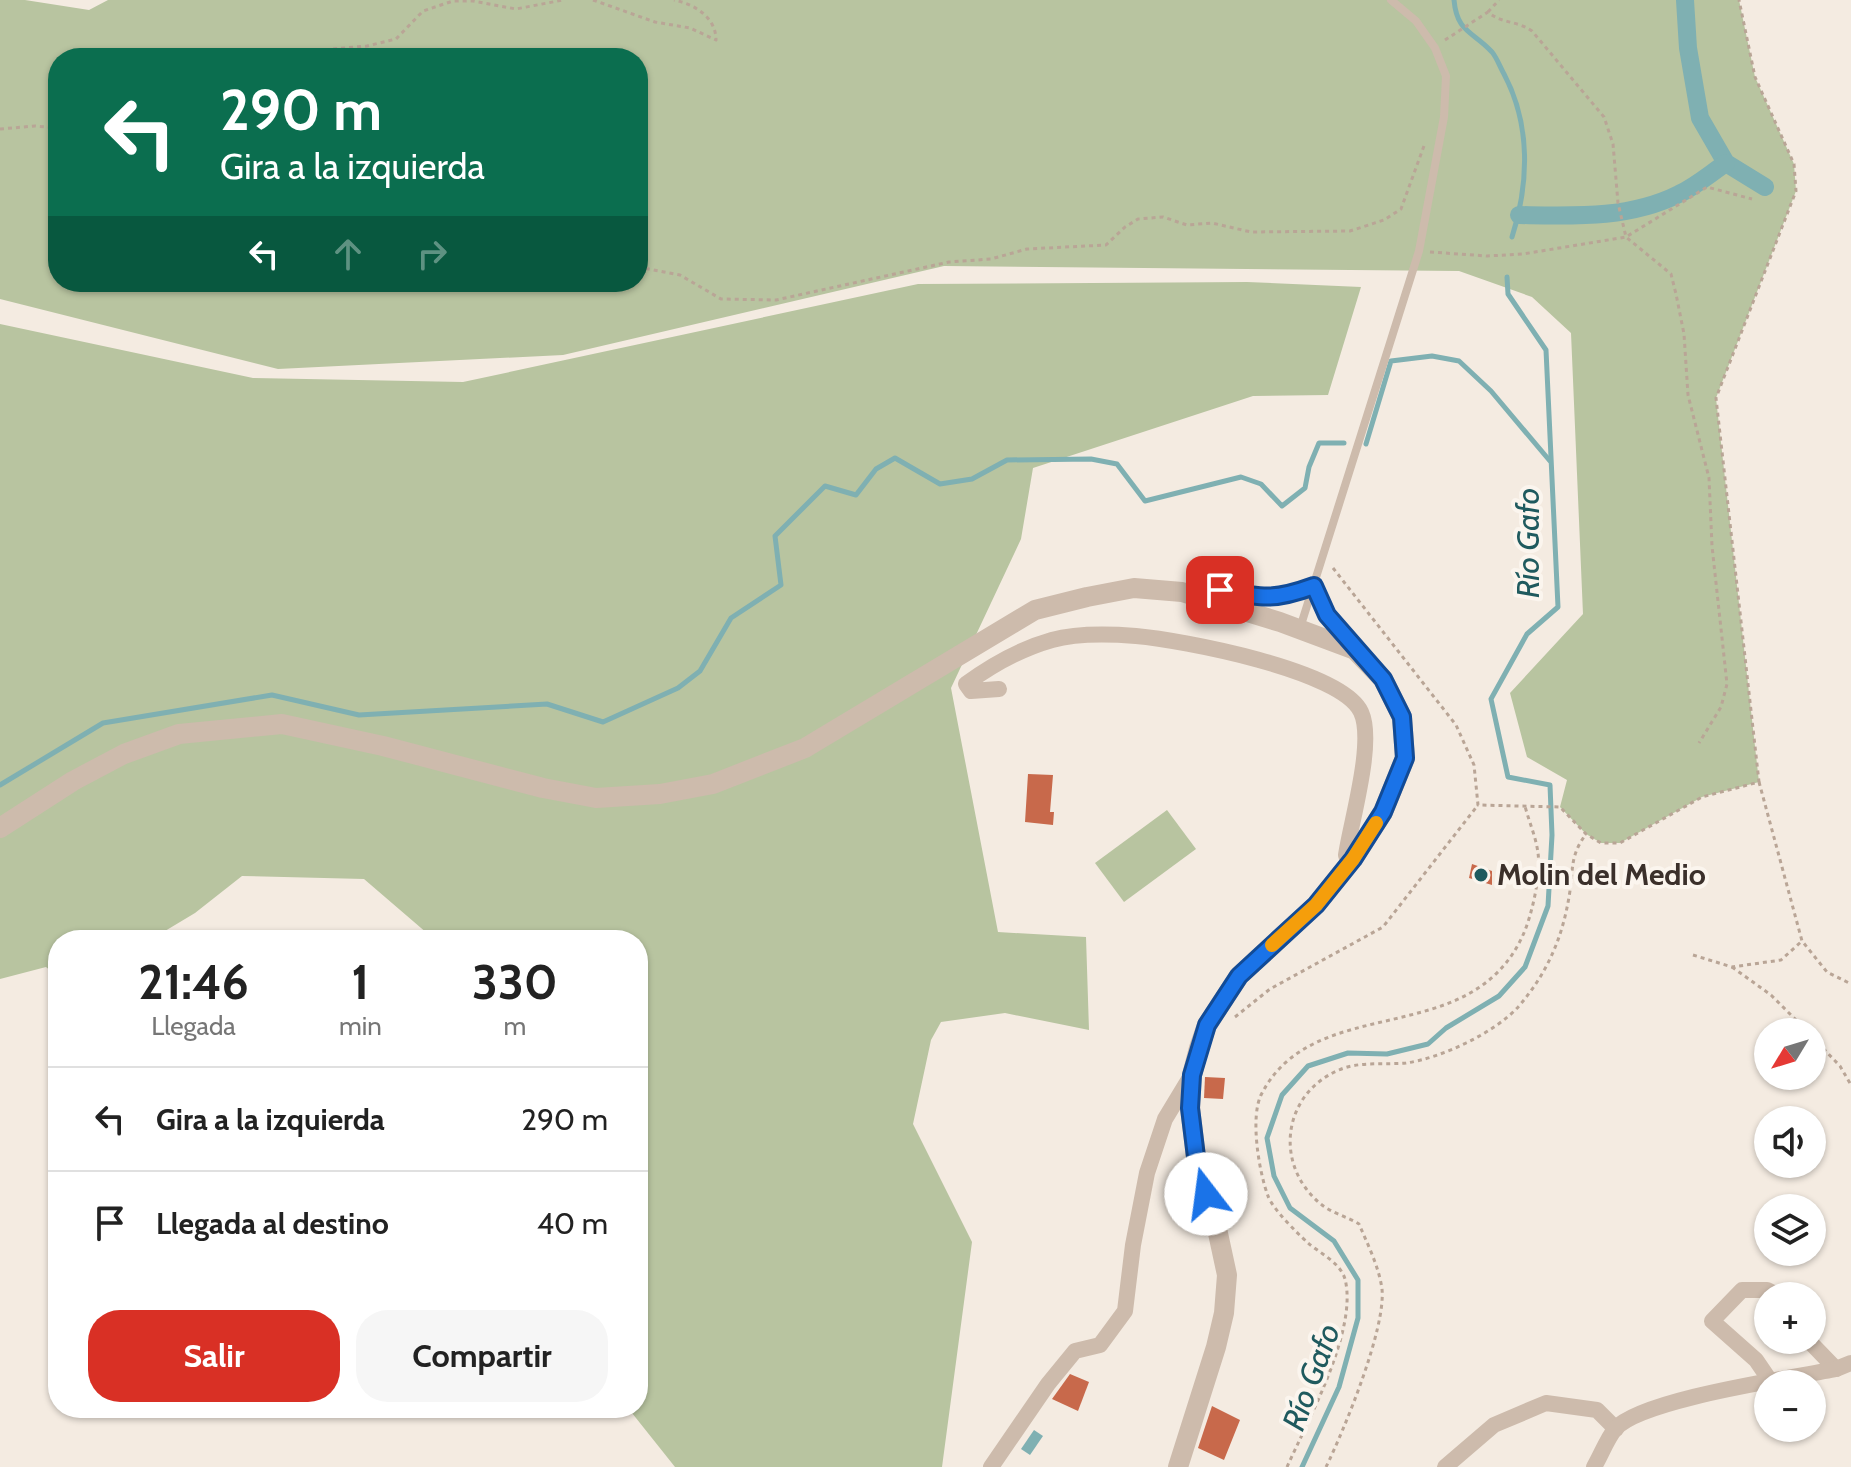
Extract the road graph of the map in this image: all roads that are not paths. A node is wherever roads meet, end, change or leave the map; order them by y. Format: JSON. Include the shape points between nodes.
{"nodes":[{"id":1,"x":1391,"y":0,"type":"edge"},
{"id":2,"x":1314,"y":586,"type":"junction"},
{"id":3,"x":1182,"y":592,"type":"junction"},
{"id":4,"x":1300,"y":629,"type":"junction"},
{"id":5,"x":1355,"y":650,"type":"junction"},
{"id":6,"x":999,"y":689,"type":"dead end"},
{"id":7,"x":0,"y":828,"type":"edge"},
{"id":8,"x":1349,"y":864,"type":"junction"},
{"id":9,"x":1192,"y":1075,"type":"junction"},
{"id":10,"x":1754,"y":1290,"type":"edge"},
{"id":11,"x":1826,"y":1353,"type":"edge"},
{"id":12,"x":1844,"y":1366,"type":"edge"},
{"id":13,"x":1763,"y":1370,"type":"edge"},
{"id":14,"x":1754,"y":1385,"type":"edge"},
{"id":15,"x":1616,"y":1429,"type":"junction"},
{"id":16,"x":991,"y":1467,"type":"edge"},
{"id":17,"x":1178,"y":1467,"type":"edge"},
{"id":18,"x":1445,"y":1467,"type":"edge"},
{"id":19,"x":1594,"y":1467,"type":"edge"}],
"edges":[{"from":1,"to":2,"type":"lane","via":[[1416,21],[1446,76],[1441,132],[1419,251]]},
{"from":2,"to":3,"type":"lane","via":[[1282,597]]},
{"from":2,"to":4,"type":"lane"},
{"from":2,"to":5,"type":"lane","via":[[1327,615]]},
{"from":3,"to":4,"type":"street"},
{"from":3,"to":7,"type":"street","via":[[1134,588],[1035,610],[805,748],[713,784],[596,798],[282,724],[179,734],[124,754]]},
{"from":4,"to":5,"type":"street"},
{"from":5,"to":8,"type":"street","via":[[1383,679],[1402,717],[1405,758],[1383,812]]},
{"from":6,"to":8,"type":"street","via":[[971,691],[966,684],[1010,656],[1053,640],[1134,636],[1228,652],[1349,696],[1361,712],[1366,733],[1346,855]]},
{"from":8,"to":9,"type":"street","via":[[1316,905],[1239,976],[1207,1025]]},
{"from":9,"to":16,"type":"street","via":[[1165,1119],[1147,1173],[1125,1311],[1100,1345],[1075,1351]]},
{"from":9,"to":17,"type":"street","via":[[1197,1165],[1227,1275],[1216,1347]]},
{"from":10,"to":13,"type":"street","via":[[1742,1290],[1712,1321]]},
{"from":11,"to":12,"type":"street"},
{"from":14,"to":15,"type":"street","via":[[1687,1398],[1634,1415]]},
{"from":15,"to":18,"type":"street","via":[[1597,1410],[1546,1403],[1494,1425]]},
{"from":15,"to":19,"type":"street"}]}
